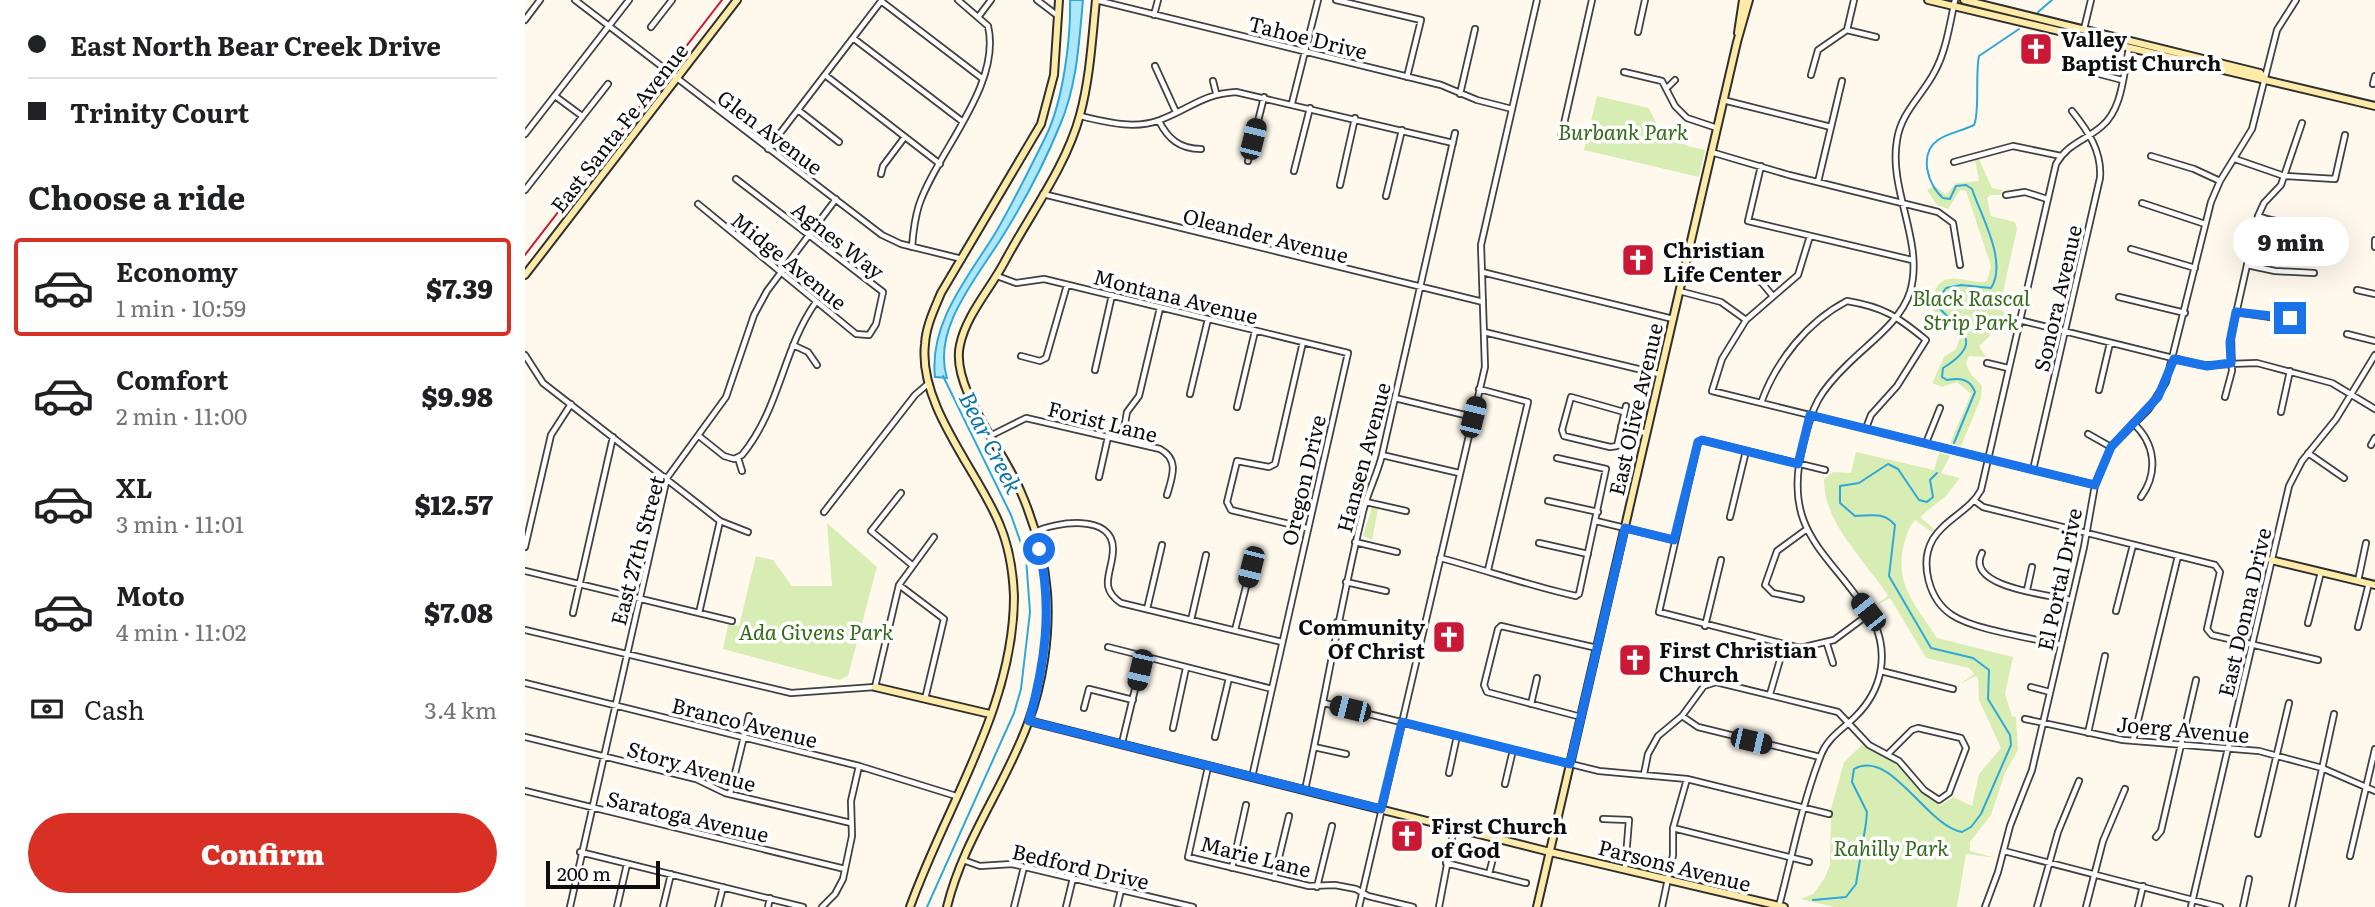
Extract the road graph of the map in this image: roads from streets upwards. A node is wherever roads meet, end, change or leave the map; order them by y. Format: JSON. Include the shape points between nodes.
{"nodes":[{"id":1,"x":540,"y":0,"type":"edge"},
{"id":2,"x":575,"y":0,"type":"edge"},
{"id":3,"x":629,"y":0,"type":"edge"},
{"id":4,"x":672,"y":0,"type":"edge"},
{"id":5,"x":737,"y":0,"type":"edge"},
{"id":6,"x":958,"y":0,"type":"edge"},
{"id":7,"x":991,"y":0,"type":"edge"},
{"id":8,"x":1037,"y":0,"type":"edge"},
{"id":9,"x":1059,"y":0,"type":"edge"},
{"id":10,"x":1096,"y":0,"type":"edge"},
{"id":11,"x":1159,"y":0,"type":"edge"},
{"id":12,"x":1318,"y":0,"type":"edge"},
{"id":13,"x":1335,"y":0,"type":"edge"},
{"id":14,"x":1537,"y":0,"type":"edge"},
{"id":15,"x":1592,"y":0,"type":"edge"},
{"id":16,"x":1645,"y":0,"type":"edge"},
{"id":17,"x":1743,"y":0,"type":"edge"},
{"id":18,"x":1749,"y":0,"type":"edge"},
{"id":19,"x":1854,"y":0,"type":"edge"},
{"id":20,"x":1927,"y":0,"type":"edge"},
{"id":21,"x":1964,"y":0,"type":"edge"},
{"id":22,"x":2091,"y":0,"type":"edge"},
{"id":23,"x":2296,"y":0,"type":"edge"},
{"id":24,"x":882,"y":1,"type":"edge"},
{"id":25,"x":1954,"y":3,"type":"edge"},
{"id":26,"x":1154,"y":15,"type":"junction"},
{"id":27,"x":979,"y":16,"type":"junction"},
{"id":28,"x":1058,"y":16,"type":"junction"},
{"id":29,"x":525,"y":20,"type":"edge"},
{"id":30,"x":609,"y":26,"type":"junction"},
{"id":31,"x":651,"y":27,"type":"dead end"},
{"id":32,"x":1475,"y":29,"type":"dead end"},
{"id":33,"x":2084,"y":29,"type":"junction"},
{"id":34,"x":1847,"y":30,"type":"junction"},
{"id":35,"x":1638,"y":32,"type":"dead end"},
{"id":36,"x":1876,"y":37,"type":"dead end"},
{"id":37,"x":853,"y":38,"type":"junction"},
{"id":38,"x":1737,"y":42,"type":"junction"},
{"id":39,"x":2129,"y":49,"type":"junction"},
{"id":40,"x":1305,"y":52,"type":"junction"},
{"id":41,"x":1155,"y":66,"type":"dead end"},
{"id":42,"x":2084,"y":70,"type":"dead end"},
{"id":43,"x":1623,"y":72,"type":"dead end"},
{"id":44,"x":825,"y":75,"type":"junction"},
{"id":45,"x":1811,"y":75,"type":"dead end"},
{"id":46,"x":2375,"y":76,"type":"edge"},
{"id":47,"x":1407,"y":77,"type":"junction"},
{"id":48,"x":677,"y":79,"type":"junction"},
{"id":49,"x":983,"y":79,"type":"junction"},
{"id":50,"x":2122,"y":79,"type":"junction"},
{"id":51,"x":2265,"y":79,"type":"junction"},
{"id":52,"x":1675,"y":80,"type":"dead end"},
{"id":53,"x":1213,"y":81,"type":"dead end"},
{"id":54,"x":1842,"y":81,"type":"dead end"},
{"id":55,"x":608,"y":84,"type":"dead end"},
{"id":56,"x":2373,"y":84,"type":"dead end"},
{"id":57,"x":1668,"y":87,"type":"junction"},
{"id":58,"x":1216,"y":93,"type":"junction"},
{"id":59,"x":1460,"y":94,"type":"junction"},
{"id":60,"x":555,"y":96,"type":"junction"},
{"id":61,"x":1264,"y":97,"type":"junction"},
{"id":62,"x":1723,"y":100,"type":"junction"},
{"id":63,"x":1292,"y":103,"type":"junction"},
{"id":64,"x":2375,"y":106,"type":"edge"},
{"id":65,"x":1310,"y":108,"type":"junction"},
{"id":66,"x":1512,"y":109,"type":"junction"},
{"id":67,"x":798,"y":110,"type":"junction"},
{"id":68,"x":2072,"y":111,"type":"dead end"},
{"id":69,"x":1176,"y":112,"type":"junction"},
{"id":70,"x":582,"y":116,"type":"junction"},
{"id":71,"x":1080,"y":116,"type":"junction"},
{"id":72,"x":1355,"y":118,"type":"junction"},
{"id":73,"x":1159,"y":121,"type":"junction"},
{"id":74,"x":963,"y":122,"type":"junction"},
{"id":75,"x":2302,"y":123,"type":"dead end"},
{"id":76,"x":1831,"y":127,"type":"junction"},
{"id":77,"x":1717,"y":128,"type":"junction"},
{"id":78,"x":1402,"y":130,"type":"junction"},
{"id":79,"x":1455,"y":133,"type":"dead end"},
{"id":80,"x":525,"y":134,"type":"edge"},
{"id":81,"x":2089,"y":134,"type":"junction"},
{"id":82,"x":2345,"y":135,"type":"dead end"},
{"id":83,"x":1561,"y":137,"type":"dead end"},
{"id":84,"x":904,"y":138,"type":"junction"},
{"id":85,"x":839,"y":142,"type":"dead end"},
{"id":86,"x":1453,"y":143,"type":"junction"},
{"id":87,"x":768,"y":149,"type":"junction"},
{"id":88,"x":1201,"y":149,"type":"dead end"},
{"id":89,"x":1711,"y":152,"type":"junction"},
{"id":90,"x":2061,"y":156,"type":"junction"},
{"id":91,"x":2151,"y":156,"type":"dead end"},
{"id":92,"x":2235,"y":159,"type":"junction"},
{"id":93,"x":1248,"y":161,"type":"dead end"},
{"id":94,"x":1954,"y":162,"type":"dead end"},
{"id":95,"x":940,"y":164,"type":"junction"},
{"id":96,"x":1761,"y":166,"type":"junction"},
{"id":97,"x":1294,"y":172,"type":"dead end"},
{"id":98,"x":881,"y":174,"type":"dead end"},
{"id":99,"x":2284,"y":176,"type":"junction"},
{"id":100,"x":736,"y":179,"type":"dead end"},
{"id":101,"x":2220,"y":181,"type":"junction"},
{"id":102,"x":1818,"y":182,"type":"junction"},
{"id":103,"x":1340,"y":185,"type":"dead end"},
{"id":104,"x":525,"y":190,"type":"edge"},
{"id":105,"x":1042,"y":194,"type":"junction"},
{"id":106,"x":2006,"y":195,"type":"dead end"},
{"id":107,"x":1386,"y":196,"type":"dead end"},
{"id":108,"x":2047,"y":199,"type":"junction"},
{"id":109,"x":836,"y":200,"type":"junction"},
{"id":110,"x":1902,"y":202,"type":"junction"},
{"id":111,"x":2142,"y":203,"type":"dead end"},
{"id":112,"x":698,"y":204,"type":"dead end"},
{"id":113,"x":2258,"y":216,"type":"junction"},
{"id":114,"x":2205,"y":224,"type":"junction"},
{"id":115,"x":2325,"y":227,"type":"dead end"},
{"id":116,"x":809,"y":235,"type":"junction"},
{"id":117,"x":1809,"y":236,"type":"junction"},
{"id":118,"x":2375,"y":240,"type":"edge"},
{"id":119,"x":912,"y":247,"type":"junction"},
{"id":120,"x":2374,"y":247,"type":"edge"},
{"id":121,"x":2131,"y":249,"type":"dead end"},
{"id":122,"x":962,"y":259,"type":"junction"},
{"id":123,"x":1912,"y":260,"type":"junction"},
{"id":124,"x":1960,"y":265,"type":"dead end"},
{"id":125,"x":2247,"y":265,"type":"junction"},
{"id":126,"x":2195,"y":268,"type":"junction"},
{"id":127,"x":781,"y":272,"type":"junction"},
{"id":128,"x":1482,"y":272,"type":"junction"},
{"id":129,"x":1741,"y":272,"type":"dead end"},
{"id":130,"x":2314,"y":272,"type":"dead end"},
{"id":131,"x":525,"y":275,"type":"edge"},
{"id":132,"x":997,"y":276,"type":"junction"},
{"id":133,"x":1067,"y":285,"type":"junction"},
{"id":134,"x":1420,"y":286,"type":"junction"},
{"id":135,"x":2357,"y":290,"type":"dead end"},
{"id":136,"x":1679,"y":291,"type":"junction"},
{"id":137,"x":2375,"y":294,"type":"edge"},
{"id":138,"x":1112,"y":295,"type":"junction"},
{"id":139,"x":1772,"y":295,"type":"junction"},
{"id":140,"x":2119,"y":297,"type":"dead end"},
{"id":141,"x":816,"y":302,"type":"junction"},
{"id":142,"x":1483,"y":302,"type":"junction"},
{"id":143,"x":1160,"y":307,"type":"junction"},
{"id":144,"x":2236,"y":312,"type":"junction"},
{"id":145,"x":2185,"y":313,"type":"junction"},
{"id":146,"x":1896,"y":315,"type":"junction"},
{"id":147,"x":1208,"y":319,"type":"junction"},
{"id":148,"x":1673,"y":319,"type":"junction"},
{"id":149,"x":1746,"y":320,"type":"junction"},
{"id":150,"x":2019,"y":320,"type":"junction"},
{"id":151,"x":2303,"y":322,"type":"dead end"},
{"id":152,"x":1255,"y":331,"type":"junction"},
{"id":153,"x":2064,"y":331,"type":"junction"},
{"id":154,"x":1484,"y":332,"type":"junction"},
{"id":155,"x":2347,"y":334,"type":"dead end"},
{"id":156,"x":865,"y":337,"type":"joint"},
{"id":157,"x":2375,"y":341,"type":"edge"},
{"id":158,"x":1303,"y":342,"type":"junction"},
{"id":159,"x":2110,"y":343,"type":"junction"},
{"id":160,"x":793,"y":345,"type":"junction"},
{"id":161,"x":1348,"y":353,"type":"joint"},
{"id":162,"x":525,"y":355,"type":"edge"},
{"id":163,"x":2375,"y":355,"type":"edge"},
{"id":164,"x":1021,"y":356,"type":"dead end"},
{"id":165,"x":2174,"y":359,"type":"junction"},
{"id":166,"x":1987,"y":363,"type":"dead end"},
{"id":167,"x":2231,"y":363,"type":"junction"},
{"id":168,"x":817,"y":365,"type":"dead end"},
{"id":169,"x":2008,"y":368,"type":"junction"},
{"id":170,"x":1094,"y":370,"type":"dead end"},
{"id":171,"x":2290,"y":371,"type":"junction"},
{"id":172,"x":1660,"y":374,"type":"junction"},
{"id":173,"x":929,"y":383,"type":"junction"},
{"id":174,"x":1483,"y":390,"type":"junction"},
{"id":175,"x":2099,"y":390,"type":"dead end"},
{"id":176,"x":2351,"y":393,"type":"junction"},
{"id":177,"x":1190,"y":394,"type":"dead end"},
{"id":178,"x":2225,"y":397,"type":"dead end"},
{"id":179,"x":1395,"y":398,"type":"junction"},
{"id":180,"x":1761,"y":403,"type":"junction"},
{"id":181,"x":571,"y":404,"type":"junction"},
{"id":182,"x":1237,"y":407,"type":"dead end"},
{"id":183,"x":1940,"y":408,"type":"dead end"},
{"id":184,"x":2375,"y":410,"type":"edge"},
{"id":185,"x":2281,"y":412,"type":"dead end"},
{"id":186,"x":1810,"y":415,"type":"junction"},
{"id":187,"x":1473,"y":417,"type":"junction"},
{"id":188,"x":2133,"y":423,"type":"junction"},
{"id":189,"x":1621,"y":426,"type":"junction"},
{"id":190,"x":1866,"y":429,"type":"junction"},
{"id":191,"x":1646,"y":433,"type":"junction"},
{"id":192,"x":2088,"y":434,"type":"dead end"},
{"id":193,"x":992,"y":435,"type":"junction"},
{"id":194,"x":613,"y":436,"type":"junction"},
{"id":195,"x":699,"y":436,"type":"junction"},
{"id":196,"x":1108,"y":438,"type":"junction"},
{"id":197,"x":2375,"y":438,"type":"edge"},
{"id":198,"x":1122,"y":440,"type":"junction"},
{"id":199,"x":1926,"y":443,"type":"junction"},
{"id":200,"x":2371,"y":445,"type":"dead end"},
{"id":201,"x":2111,"y":447,"type":"junction"},
{"id":202,"x":1746,"y":451,"type":"junction"},
{"id":203,"x":2308,"y":453,"type":"junction"},
{"id":204,"x":1382,"y":455,"type":"junction"},
{"id":205,"x":738,"y":458,"type":"junction"},
{"id":206,"x":1557,"y":458,"type":"dead end"},
{"id":207,"x":1988,"y":459,"type":"junction"},
{"id":208,"x":1798,"y":464,"type":"junction"},
{"id":209,"x":1825,"y":470,"type":"dead end"},
{"id":210,"x":2032,"y":470,"type":"junction"},
{"id":211,"x":742,"y":471,"type":"dead end"},
{"id":212,"x":1459,"y":473,"type":"junction"},
{"id":213,"x":1099,"y":477,"type":"dead end"},
{"id":214,"x":667,"y":478,"type":"junction"},
{"id":215,"x":2344,"y":478,"type":"dead end"},
{"id":216,"x":2095,"y":485,"type":"junction"},
{"id":217,"x":901,"y":493,"type":"dead end"},
{"id":218,"x":1167,"y":495,"type":"dead end"},
{"id":219,"x":2141,"y":497,"type":"dead end"},
{"id":220,"x":1548,"y":501,"type":"dead end"},
{"id":221,"x":1975,"y":501,"type":"junction"},
{"id":222,"x":1366,"y":502,"type":"junction"},
{"id":223,"x":1406,"y":511,"type":"dead end"},
{"id":224,"x":824,"y":512,"type":"dead end"},
{"id":225,"x":1598,"y":512,"type":"junction"},
{"id":226,"x":1730,"y":517,"type":"dead end"},
{"id":227,"x":720,"y":521,"type":"junction"},
{"id":228,"x":1596,"y":521,"type":"junction"},
{"id":229,"x":1307,"y":528,"type":"junction"},
{"id":230,"x":1625,"y":528,"type":"junction"},
{"id":231,"x":1807,"y":529,"type":"junction"},
{"id":232,"x":748,"y":532,"type":"dead end"},
{"id":233,"x":1035,"y":532,"type":"junction"},
{"id":234,"x":2085,"y":533,"type":"junction"},
{"id":235,"x":934,"y":537,"type":"dead end"},
{"id":236,"x":1674,"y":540,"type":"junction"},
{"id":237,"x":1355,"y":542,"type":"junction"},
{"id":238,"x":1539,"y":543,"type":"dead end"},
{"id":239,"x":2366,"y":543,"type":"dead end"},
{"id":240,"x":525,"y":545,"type":"edge"},
{"id":241,"x":1163,"y":545,"type":"dead end"},
{"id":242,"x":2133,"y":545,"type":"junction"},
{"id":243,"x":1397,"y":552,"type":"dead end"},
{"id":244,"x":1982,"y":553,"type":"dead end"},
{"id":245,"x":1588,"y":554,"type":"junction"},
{"id":246,"x":1206,"y":555,"type":"dead end"},
{"id":247,"x":2178,"y":556,"type":"junction"},
{"id":248,"x":1440,"y":558,"type":"junction"},
{"id":249,"x":1721,"y":560,"type":"dead end"},
{"id":250,"x":2271,"y":560,"type":"junction"},
{"id":251,"x":912,"y":565,"type":"junction"},
{"id":252,"x":1251,"y":567,"type":"dead end"},
{"id":253,"x":2032,"y":567,"type":"dead end"},
{"id":254,"x":1488,"y":570,"type":"junction"},
{"id":255,"x":525,"y":571,"type":"edge"},
{"id":256,"x":2321,"y":572,"type":"junction"},
{"id":257,"x":2358,"y":581,"type":"junction"},
{"id":258,"x":1346,"y":582,"type":"junction"},
{"id":259,"x":579,"y":584,"type":"junction"},
{"id":260,"x":899,"y":584,"type":"junction"},
{"id":261,"x":2372,"y":584,"type":"edge"},
{"id":262,"x":2027,"y":590,"type":"junction"},
{"id":263,"x":1387,"y":591,"type":"dead end"},
{"id":264,"x":639,"y":598,"type":"junction"},
{"id":265,"x":1801,"y":599,"type":"dead end"},
{"id":266,"x":2071,"y":600,"type":"junction"},
{"id":267,"x":1147,"y":609,"type":"junction"},
{"id":268,"x":2116,"y":611,"type":"dead end"},
{"id":269,"x":573,"y":613,"type":"dead end"},
{"id":270,"x":699,"y":613,"type":"junction"},
{"id":271,"x":1869,"y":614,"type":"junction"},
{"id":272,"x":1191,"y":620,"type":"junction"},
{"id":273,"x":732,"y":621,"type":"dead end"},
{"id":274,"x":1337,"y":622,"type":"junction"},
{"id":275,"x":2308,"y":623,"type":"dead end"},
{"id":276,"x":1705,"y":626,"type":"junction"},
{"id":277,"x":2358,"y":627,"type":"dead end"},
{"id":278,"x":525,"y":630,"type":"edge"},
{"id":279,"x":1235,"y":630,"type":"junction"},
{"id":280,"x":1378,"y":632,"type":"dead end"},
{"id":281,"x":1282,"y":642,"type":"junction"},
{"id":282,"x":1827,"y":643,"type":"junction"},
{"id":283,"x":2061,"y":645,"type":"junction"},
{"id":284,"x":2252,"y":645,"type":"junction"},
{"id":285,"x":1784,"y":646,"type":"junction"},
{"id":286,"x":1108,"y":647,"type":"dead end"},
{"id":287,"x":1597,"y":648,"type":"junction"},
{"id":288,"x":626,"y":654,"type":"junction"},
{"id":289,"x":1143,"y":656,"type":"junction"},
{"id":290,"x":2105,"y":656,"type":"dead end"},
{"id":291,"x":2318,"y":660,"type":"dead end"},
{"id":292,"x":1833,"y":663,"type":"dead end"},
{"id":293,"x":1186,"y":668,"type":"junction"},
{"id":294,"x":1881,"y":671,"type":"junction"},
{"id":295,"x":1229,"y":678,"type":"junction"},
{"id":296,"x":1538,"y":678,"type":"dead end"},
{"id":297,"x":2196,"y":680,"type":"dead end"},
{"id":298,"x":525,"y":683,"type":"edge"},
{"id":299,"x":874,"y":687,"type":"junction"},
{"id":300,"x":2031,"y":687,"type":"dead end"},
{"id":301,"x":1272,"y":689,"type":"junction"},
{"id":302,"x":1953,"y":689,"type":"dead end"},
{"id":303,"x":2050,"y":691,"type":"junction"},
{"id":304,"x":1770,"y":695,"type":"junction"},
{"id":305,"x":925,"y":699,"type":"junction"},
{"id":306,"x":1133,"y":700,"type":"junction"},
{"id":307,"x":1324,"y":703,"type":"junction"},
{"id":308,"x":2288,"y":703,"type":"dead end"},
{"id":309,"x":1531,"y":704,"type":"junction"},
{"id":310,"x":614,"y":705,"type":"junction"},
{"id":311,"x":1084,"y":708,"type":"dead end"},
{"id":312,"x":990,"y":714,"type":"junction"},
{"id":313,"x":2334,"y":714,"type":"dead end"},
{"id":314,"x":749,"y":716,"type":"dead end"},
{"id":315,"x":1682,"y":716,"type":"junction"},
{"id":316,"x":1581,"y":717,"type":"junction"},
{"id":317,"x":2025,"y":719,"type":"dead end"},
{"id":318,"x":1029,"y":721,"type":"junction"},
{"id":319,"x":1402,"y":722,"type":"junction"},
{"id":320,"x":1848,"y":722,"type":"junction"},
{"id":321,"x":2043,"y":723,"type":"junction"},
{"id":322,"x":1173,"y":728,"type":"dead end"},
{"id":323,"x":2088,"y":733,"type":"junction"},
{"id":324,"x":1457,"y":736,"type":"junction"},
{"id":325,"x":525,"y":737,"type":"edge"},
{"id":326,"x":1215,"y":737,"type":"dead end"},
{"id":327,"x":743,"y":738,"type":"junction"},
{"id":328,"x":2133,"y":741,"type":"junction"},
{"id":329,"x":1122,"y":743,"type":"junction"},
{"id":330,"x":2181,"y":744,"type":"junction"},
{"id":331,"x":2229,"y":746,"type":"junction"},
{"id":332,"x":1314,"y":747,"type":"junction"},
{"id":333,"x":2375,"y":749,"type":"edge"},
{"id":334,"x":1513,"y":750,"type":"junction"},
{"id":335,"x":1346,"y":754,"type":"dead end"},
{"id":336,"x":1888,"y":754,"type":"junction"},
{"id":337,"x":2276,"y":755,"type":"junction"},
{"id":338,"x":602,"y":757,"type":"junction"},
{"id":339,"x":1820,"y":757,"type":"junction"},
{"id":340,"x":1570,"y":764,"type":"junction"},
{"id":341,"x":859,"y":766,"type":"junction"},
{"id":342,"x":1208,"y":767,"type":"junction"},
{"id":343,"x":2322,"y":768,"type":"junction"},
{"id":344,"x":1449,"y":773,"type":"dead end"},
{"id":345,"x":1644,"y":774,"type":"junction"},
{"id":346,"x":1251,"y":778,"type":"junction"},
{"id":347,"x":1687,"y":779,"type":"junction"},
{"id":348,"x":2079,"y":781,"type":"dead end"},
{"id":349,"x":1505,"y":784,"type":"dead end"},
{"id":350,"x":2125,"y":789,"type":"dead end"},
{"id":351,"x":2366,"y":789,"type":"junction"},
{"id":352,"x":525,"y":791,"type":"edge"},
{"id":353,"x":1304,"y":791,"type":"junction"},
{"id":354,"x":2375,"y":792,"type":"edge"},
{"id":355,"x":730,"y":794,"type":"junction"},
{"id":356,"x":956,"y":796,"type":"junction"},
{"id":357,"x":1246,"y":805,"type":"dead end"},
{"id":358,"x":590,"y":808,"type":"junction"},
{"id":359,"x":1806,"y":808,"type":"junction"},
{"id":360,"x":1381,"y":809,"type":"junction"},
{"id":361,"x":1829,"y":814,"type":"dead end"},
{"id":362,"x":1289,"y":816,"type":"dead end"},
{"id":363,"x":1603,"y":819,"type":"dead end"},
{"id":364,"x":851,"y":823,"type":"junction"},
{"id":365,"x":1332,"y":826,"type":"dead end"},
{"id":366,"x":1454,"y":827,"type":"junction"},
{"id":367,"x":1673,"y":828,"type":"junction"},
{"id":368,"x":2258,"y":834,"type":"dead end"},
{"id":369,"x":2156,"y":837,"type":"dead end"},
{"id":370,"x":580,"y":852,"type":"junction"},
{"id":371,"x":1550,"y":852,"type":"junction"},
{"id":372,"x":2004,"y":852,"type":"junction"},
{"id":373,"x":1494,"y":854,"type":"dead end"},
{"id":374,"x":2350,"y":856,"type":"dead end"},
{"id":375,"x":1792,"y":858,"type":"junction"},
{"id":376,"x":963,"y":860,"type":"junction"},
{"id":377,"x":1809,"y":862,"type":"dead end"},
{"id":378,"x":1446,"y":863,"type":"junction"},
{"id":379,"x":2050,"y":863,"type":"junction"},
{"id":380,"x":627,"y":864,"type":"junction"},
{"id":381,"x":1024,"y":867,"type":"junction"},
{"id":382,"x":1232,"y":868,"type":"junction"},
{"id":383,"x":845,"y":869,"type":"junction"},
{"id":384,"x":1625,"y":869,"type":"junction"},
{"id":385,"x":671,"y":874,"type":"junction"},
{"id":386,"x":1489,"y":874,"type":"junction"},
{"id":387,"x":2094,"y":874,"type":"junction"},
{"id":388,"x":1073,"y":878,"type":"junction"},
{"id":389,"x":1274,"y":878,"type":"junction"},
{"id":390,"x":1669,"y":879,"type":"junction"},
{"id":391,"x":2249,"y":879,"type":"dead end"},
{"id":392,"x":1525,"y":883,"type":"dead end"},
{"id":393,"x":723,"y":887,"type":"junction"},
{"id":394,"x":1317,"y":887,"type":"junction"},
{"id":395,"x":2143,"y":887,"type":"junction"},
{"id":396,"x":1121,"y":890,"type":"junction"},
{"id":397,"x":1362,"y":892,"type":"junction"},
{"id":398,"x":770,"y":898,"type":"junction"},
{"id":399,"x":2193,"y":899,"type":"junction"},
{"id":400,"x":1169,"y":904,"type":"edge"},
{"id":401,"x":569,"y":907,"type":"edge"},
{"id":402,"x":617,"y":907,"type":"edge"},
{"id":403,"x":663,"y":907,"type":"edge"},
{"id":404,"x":718,"y":907,"type":"edge"},
{"id":405,"x":768,"y":907,"type":"edge"},
{"id":406,"x":803,"y":907,"type":"edge"},
{"id":407,"x":822,"y":907,"type":"edge"},
{"id":408,"x":909,"y":907,"type":"edge"},
{"id":409,"x":947,"y":907,"type":"edge"},
{"id":410,"x":1014,"y":907,"type":"edge"},
{"id":411,"x":1066,"y":907,"type":"edge"},
{"id":412,"x":1118,"y":907,"type":"edge"},
{"id":413,"x":1193,"y":907,"type":"edge"},
{"id":414,"x":1359,"y":907,"type":"edge"},
{"id":415,"x":1413,"y":907,"type":"edge"},
{"id":416,"x":1439,"y":907,"type":"edge"},
{"id":417,"x":1537,"y":907,"type":"edge"},
{"id":418,"x":1663,"y":907,"type":"edge"},
{"id":419,"x":1781,"y":907,"type":"edge"},
{"id":420,"x":1985,"y":907,"type":"edge"},
{"id":421,"x":2037,"y":907,"type":"edge"},
{"id":422,"x":2086,"y":907,"type":"edge"},
{"id":423,"x":2138,"y":907,"type":"edge"},
{"id":424,"x":2191,"y":907,"type":"edge"},
{"id":425,"x":2220,"y":907,"type":"edge"},
{"id":426,"x":2243,"y":907,"type":"edge"},
{"id":427,"x":2292,"y":907,"type":"edge"}],
"edges":[{"from":1,"to":29,"type":"street"},
{"from":2,"to":30,"type":"street","name":"Glen Avenue"},
{"from":3,"to":30,"type":"street"},
{"from":4,"to":31,"type":"street"},
{"from":5,"to":48,"type":"street","name":"East Santa Fe Avenue"},
{"from":6,"to":27,"type":"street"},
{"from":7,"to":27,"type":"street"},
{"from":8,"to":28,"type":"street"},
{"from":9,"to":28,"type":"street"},
{"from":10,"to":26,"type":"street","name":"Tahoe Drive"},
{"from":10,"to":71,"type":"street"},
{"from":11,"to":26,"type":"street"},
{"from":12,"to":40,"type":"street"},
{"from":13,"to":47,"type":"street","via":[[1421,20]]},
{"from":14,"to":66,"type":"street"},
{"from":15,"to":83,"type":"street"},
{"from":16,"to":35,"type":"street"},
{"from":17,"to":38,"type":"street","name":"East Olive Avenue"},
{"from":18,"to":38,"type":"street","name":"East Olive Avenue"},
{"from":19,"to":34,"type":"street"},
{"from":20,"to":25,"type":"street"},
{"from":21,"to":33,"type":"street"},
{"from":22,"to":33,"type":"street"},
{"from":23,"to":51,"type":"street","name":"El Portal Drive","via":[[2277,30]]},
{"from":24,"to":37,"type":"street"},
{"from":24,"to":49,"type":"street"},
{"from":25,"to":39,"type":"street"},
{"from":25,"to":110,"type":"street","via":[[1937,69],[1899,129],[1895,161]]},
{"from":26,"to":40,"type":"street","name":"Tahoe Drive"},
{"from":27,"to":49,"type":"street","via":[[989,32]]},
{"from":28,"to":122,"type":"street","via":[[1054,75],[1041,124]]},
{"from":30,"to":48,"type":"street","name":"Glen Avenue"},
{"from":30,"to":60,"type":"street"},
{"from":32,"to":59,"type":"street"},
{"from":33,"to":51,"type":"street","via":[[2260,73]]},
{"from":34,"to":36,"type":"street"},
{"from":34,"to":45,"type":"street","via":[[1818,50]]},
{"from":37,"to":44,"type":"street"},
{"from":37,"to":74,"type":"street"},
{"from":38,"to":62,"type":"street","name":"East Olive Avenue"},
{"from":39,"to":50,"type":"street"},
{"from":39,"to":51,"type":"street"},
{"from":40,"to":47,"type":"street","name":"Tahoe Drive"},
{"from":40,"to":63,"type":"street"},
{"from":41,"to":69,"type":"street"},
{"from":42,"to":50,"type":"street"},
{"from":43,"to":57,"type":"street","via":[[1659,80]]},
{"from":44,"to":67,"type":"street"},
{"from":44,"to":84,"type":"street"},
{"from":46,"to":56,"type":"street"},
{"from":47,"to":59,"type":"street","name":"Tahoe Drive"},
{"from":48,"to":87,"type":"street","name":"Glen Avenue"},
{"from":48,"to":131,"type":"street","name":"East Santa Fe Avenue"},
{"from":49,"to":74,"type":"street"},
{"from":50,"to":81,"type":"street","via":[[2110,117]]},
{"from":51,"to":64,"type":"street"},
{"from":51,"to":92,"type":"street","name":"El Portal Drive","via":[[2252,129]]},
{"from":52,"to":57,"type":"street"},
{"from":53,"to":58,"type":"street"},
{"from":54,"to":76,"type":"street"},
{"from":55,"to":70,"type":"street"},
{"from":57,"to":77,"type":"street","via":[[1675,106],[1687,118]]},
{"from":58,"to":61,"type":"street"},
{"from":58,"to":69,"type":"street"},
{"from":59,"to":66,"type":"street","name":"Tahoe Drive"},
{"from":60,"to":70,"type":"street"},
{"from":60,"to":80,"type":"street"},
{"from":61,"to":63,"type":"street"},
{"from":61,"to":93,"type":"street"},
{"from":62,"to":76,"type":"street"},
{"from":62,"to":77,"type":"street","name":"East Olive Avenue"},
{"from":63,"to":65,"type":"street"},
{"from":65,"to":72,"type":"street"},
{"from":65,"to":97,"type":"street"},
{"from":66,"to":128,"type":"street","via":[[1481,245]]},
{"from":67,"to":85,"type":"street"},
{"from":67,"to":87,"type":"street"},
{"from":68,"to":81,"type":"street"},
{"from":69,"to":73,"type":"street"},
{"from":70,"to":104,"type":"street"},
{"from":71,"to":73,"type":"street","via":[[1134,125]]},
{"from":71,"to":105,"type":"street"},
{"from":72,"to":78,"type":"street"},
{"from":72,"to":103,"type":"street"},
{"from":73,"to":88,"type":"street","via":[[1173,141]]},
{"from":74,"to":95,"type":"street"},
{"from":75,"to":99,"type":"street"},
{"from":76,"to":102,"type":"street"},
{"from":77,"to":89,"type":"street","name":"East Olive Avenue"},
{"from":78,"to":86,"type":"street"},
{"from":78,"to":107,"type":"street"},
{"from":79,"to":86,"type":"street","name":"Hansen Avenue"},
{"from":81,"to":90,"type":"street"},
{"from":81,"to":153,"type":"street","name":"Sonora Avenue","via":[[2098,156],[2099,178]]},
{"from":82,"to":99,"type":"street","via":[[2335,179]]},
{"from":84,"to":95,"type":"street"},
{"from":84,"to":98,"type":"street"},
{"from":86,"to":134,"type":"street","name":"Hansen Avenue"},
{"from":87,"to":109,"type":"street","name":"Glen Avenue"},
{"from":89,"to":96,"type":"street"},
{"from":89,"to":136,"type":"street","name":"East Olive Avenue"},
{"from":90,"to":94,"type":"street","via":[[2013,146]]},
{"from":90,"to":108,"type":"street"},
{"from":91,"to":101,"type":"street"},
{"from":92,"to":99,"type":"street"},
{"from":92,"to":101,"type":"street","name":"El Portal Drive"},
{"from":95,"to":119,"type":"street","via":[[919,205]]},
{"from":96,"to":102,"type":"street"},
{"from":96,"to":117,"type":"street","via":[[1748,220]]},
{"from":99,"to":113,"type":"street"},
{"from":100,"to":116,"type":"street","name":"Agnes Way"},
{"from":101,"to":114,"type":"street","name":"El Portal Drive"},
{"from":102,"to":110,"type":"street"},
{"from":105,"to":132,"type":"street"},
{"from":105,"to":134,"type":"street","name":"Oleander Avenue"},
{"from":106,"to":108,"type":"street","via":[[2025,192]]},
{"from":108,"to":150,"type":"street"},
{"from":109,"to":116,"type":"street","name":"East 27th Street"},
{"from":109,"to":119,"type":"street","name":"Glen Avenue","via":[[882,235]]},
{"from":110,"to":123,"type":"street"},
{"from":110,"to":124,"type":"street","via":[[1938,212],[1953,223]]},
{"from":111,"to":114,"type":"street"},
{"from":112,"to":127,"type":"street","name":"Midge Avenue"},
{"from":113,"to":115,"type":"street","via":[[2284,224]]},
{"from":113,"to":125,"type":"street"},
{"from":114,"to":126,"type":"street","name":"El Portal Drive"},
{"from":116,"to":127,"type":"street","name":"East 27th Street"},
{"from":116,"to":156,"type":"street","name":"Agnes Way","via":[[883,292],[876,324]]},
{"from":117,"to":123,"type":"street"},
{"from":117,"to":139,"type":"street","via":[[1798,275]]},
{"from":118,"to":120,"type":"street"},
{"from":119,"to":122,"type":"street","name":"Glen Avenue"},
{"from":121,"to":126,"type":"street"},
{"from":122,"to":173,"type":"street","via":[[927,328],[924,354]]},
{"from":123,"to":146,"type":"street","via":[[1910,291]]},
{"from":125,"to":130,"type":"street"},
{"from":125,"to":144,"type":"street"},
{"from":126,"to":145,"type":"street","name":"El Portal Drive"},
{"from":127,"to":141,"type":"street","name":"Midge Avenue"},
{"from":127,"to":195,"type":"street","name":"East 27th Street","via":[[754,315],[726,397]]},
{"from":128,"to":142,"type":"street"},
{"from":128,"to":148,"type":"street"},
{"from":129,"to":139,"type":"street","via":[[1762,283]]},
{"from":132,"to":133,"type":"street","name":"Montana Avenue","via":[[1016,283],[1037,278]]},
{"from":132,"to":193,"type":"street","via":[[964,334],[958,360],[965,387]]},
{"from":133,"to":138,"type":"street","name":"Montana Avenue"},
{"from":133,"to":164,"type":"street","via":[[1046,358]]},
{"from":134,"to":142,"type":"street","name":"Oleander Avenue"},
{"from":134,"to":179,"type":"street","name":"Hansen Avenue"},
{"from":135,"to":137,"type":"street"},
{"from":136,"to":148,"type":"street","name":"East Olive Avenue"},
{"from":136,"to":149,"type":"street","via":[[1714,299]]},
{"from":138,"to":143,"type":"street","name":"Montana Avenue"},
{"from":138,"to":170,"type":"street"},
{"from":139,"to":149,"type":"street"},
{"from":140,"to":145,"type":"street"},
{"from":141,"to":156,"type":"street","name":"Midge Avenue"},
{"from":141,"to":160,"type":"street","via":[[801,322]]},
{"from":142,"to":154,"type":"street"},
{"from":143,"to":147,"type":"street","name":"Montana Avenue"},
{"from":143,"to":198,"type":"street","via":[[1139,396],[1127,412]]},
{"from":144,"to":151,"type":"street"},
{"from":144,"to":167,"type":"street"},
{"from":145,"to":165,"type":"street","name":"El Portal Drive"},
{"from":146,"to":180,"type":"street","via":[[1847,300],[1784,355]]},
{"from":146,"to":186,"type":"street","via":[[1826,385]]},
{"from":146,"to":190,"type":"street","via":[[1926,340],[1898,386],[1871,415]]},
{"from":147,"to":152,"type":"street","name":"Montana Avenue"},
{"from":147,"to":177,"type":"street"},
{"from":148,"to":172,"type":"street","name":"East Olive Avenue"},
{"from":149,"to":180,"type":"street","via":[[1722,359],[1712,391]]},
{"from":150,"to":153,"type":"street"},
{"from":150,"to":169,"type":"street"},
{"from":152,"to":158,"type":"street","name":"Montana Avenue"},
{"from":152,"to":182,"type":"street"},
{"from":153,"to":159,"type":"street"},
{"from":153,"to":210,"type":"street","name":"Sonora Avenue"},
{"from":154,"to":172,"type":"street"},
{"from":154,"to":174,"type":"street"},
{"from":155,"to":157,"type":"street"},
{"from":158,"to":161,"type":"street","name":"Montana Avenue"},
{"from":158,"to":229,"type":"street","via":[[1275,464],[1237,461],[1227,502],[1231,510]]},
{"from":159,"to":165,"type":"street"},
{"from":159,"to":175,"type":"street"},
{"from":160,"to":168,"type":"street","via":[[808,352]]},
{"from":160,"to":205,"type":"street","via":[[772,407]]},
{"from":161,"to":229,"type":"street","name":"Oregon Drive"},
{"from":162,"to":181,"type":"street","via":[[538,378]]},
{"from":163,"to":176,"type":"street","name":"East Donna Drive"},
{"from":165,"to":167,"type":"street","via":[[2207,366]]},
{"from":165,"to":188,"type":"street","name":"El Portal Drive","via":[[2158,397]]},
{"from":166,"to":169,"type":"street"},
{"from":167,"to":171,"type":"street","via":[[2252,362]]},
{"from":167,"to":178,"type":"street"},
{"from":169,"to":207,"type":"street"},
{"from":171,"to":176,"type":"street"},
{"from":171,"to":185,"type":"street"},
{"from":172,"to":191,"type":"street","name":"East Olive Avenue"},
{"from":173,"to":224,"type":"street"},
{"from":173,"to":312,"type":"street","via":[[1000,526],[1011,566],[1014,600],[1006,668]]},
{"from":174,"to":187,"type":"street"},
{"from":174,"to":254,"type":"street","via":[[1528,402]]},
{"from":176,"to":184,"type":"street"},
{"from":176,"to":203,"type":"street","name":"East Donna Drive"},
{"from":179,"to":187,"type":"street"},
{"from":179,"to":204,"type":"street","name":"Hansen Avenue"},
{"from":180,"to":186,"type":"street"},
{"from":181,"to":194,"type":"street"},
{"from":181,"to":240,"type":"street","via":[[551,435]]},
{"from":183,"to":199,"type":"street"},
{"from":186,"to":190,"type":"street"},
{"from":186,"to":208,"type":"street"},
{"from":187,"to":212,"type":"street"},
{"from":188,"to":201,"type":"street","name":"El Portal Drive"},
{"from":188,"to":219,"type":"street","via":[[2146,438],[2153,457],[2151,478]]},
{"from":189,"to":189,"type":"street","via":[[1616,446],[1610,447],[1564,436],[1562,430],[1571,397],[1625,409]]},
{"from":189,"to":191,"type":"street"},
{"from":190,"to":199,"type":"street"},
{"from":191,"to":230,"type":"street","name":"East Olive Avenue"},
{"from":192,"to":201,"type":"street"},
{"from":193,"to":196,"type":"street","name":"Forist Lane","via":[[1026,418]]},
{"from":193,"to":233,"type":"street","via":[[1020,489]]},
{"from":194,"to":214,"type":"street"},
{"from":194,"to":259,"type":"street"},
{"from":195,"to":205,"type":"street","via":[[724,456]]},
{"from":195,"to":214,"type":"street","name":"East 27th Street"},
{"from":196,"to":198,"type":"street","name":"Forist Lane"},
{"from":196,"to":213,"type":"street"},
{"from":197,"to":200,"type":"street"},
{"from":198,"to":218,"type":"street","name":"Forist Lane","via":[[1160,449],[1171,458]]},
{"from":199,"to":207,"type":"street"},
{"from":201,"to":216,"type":"street","name":"El Portal Drive"},
{"from":202,"to":208,"type":"street"},
{"from":202,"to":226,"type":"street"},
{"from":202,"to":236,"type":"street","via":[[1698,442]]},
{"from":203,"to":215,"type":"street"},
{"from":203,"to":250,"type":"street","name":"East Donna Drive","via":[[2291,481]]},
{"from":204,"to":212,"type":"street"},
{"from":204,"to":222,"type":"street","name":"Hansen Avenue"},
{"from":205,"to":211,"type":"street"},
{"from":206,"to":225,"type":"street","via":[[1606,469]]},
{"from":207,"to":210,"type":"street"},
{"from":207,"to":221,"type":"street"},
{"from":208,"to":209,"type":"street"},
{"from":208,"to":231,"type":"street","via":[[1798,510]]},
{"from":210,"to":216,"type":"street"},
{"from":212,"to":248,"type":"street"},
{"from":214,"to":227,"type":"street"},
{"from":214,"to":264,"type":"street","name":"East 27th Street"},
{"from":216,"to":234,"type":"street","name":"El Portal Drive"},
{"from":217,"to":251,"type":"street","via":[[871,531]]},
{"from":220,"to":225,"type":"street"},
{"from":221,"to":234,"type":"street","via":[[1983,507]]},
{"from":221,"to":283,"type":"street","via":[[1937,533],[1929,546],[1926,569],[1933,590],[1950,614],[1961,620]]},
{"from":222,"to":223,"type":"street"},
{"from":222,"to":237,"type":"street","name":"Hansen Avenue"},
{"from":225,"to":228,"type":"street"},
{"from":227,"to":232,"type":"street"},
{"from":227,"to":270,"type":"street"},
{"from":228,"to":230,"type":"street"},
{"from":228,"to":245,"type":"street"},
{"from":229,"to":281,"type":"street","name":"Oregon Drive"},
{"from":230,"to":236,"type":"street"},
{"from":230,"to":287,"type":"street","name":"East Olive Avenue"},
{"from":231,"to":265,"type":"street","via":[[1777,551],[1765,585],[1773,593]]},
{"from":231,"to":271,"type":"street"},
{"from":233,"to":267,"type":"street","via":[[1060,522],[1099,528],[1113,547],[1106,580],[1109,593],[1121,603]]},
{"from":233,"to":318,"type":"street","via":[[1044,566],[1047,614]]},
{"from":234,"to":242,"type":"street"},
{"from":234,"to":266,"type":"street","name":"El Portal Drive"},
{"from":235,"to":251,"type":"street"},
{"from":236,"to":276,"type":"street","via":[[1659,612]]},
{"from":237,"to":243,"type":"street"},
{"from":237,"to":258,"type":"street","name":"Hansen Avenue"},
{"from":238,"to":245,"type":"street"},
{"from":239,"to":257,"type":"street"},
{"from":241,"to":267,"type":"street"},
{"from":242,"to":247,"type":"street"},
{"from":242,"to":268,"type":"street"},
{"from":244,"to":262,"type":"street","via":[[1979,566],[1986,578]]},
{"from":245,"to":254,"type":"street","via":[[1576,596]]},
{"from":246,"to":272,"type":"street"},
{"from":247,"to":284,"type":"street","via":[[2219,567],[2207,629],[2211,635]]},
{"from":247,"to":328,"type":"street"},
{"from":248,"to":254,"type":"street"},
{"from":248,"to":319,"type":"street"},
{"from":249,"to":276,"type":"street"},
{"from":250,"to":256,"type":"street"},
{"from":250,"to":284,"type":"street","name":"East Donna Drive"},
{"from":251,"to":260,"type":"street"},
{"from":252,"to":279,"type":"street"},
{"from":253,"to":262,"type":"street"},
{"from":255,"to":259,"type":"street"},
{"from":256,"to":257,"type":"street"},
{"from":256,"to":275,"type":"street"},
{"from":257,"to":261,"type":"street"},
{"from":258,"to":263,"type":"street"},
{"from":258,"to":274,"type":"street","name":"Hansen Avenue"},
{"from":259,"to":264,"type":"street"},
{"from":259,"to":269,"type":"street"},
{"from":260,"to":299,"type":"street"},
{"from":260,"to":305,"type":"street","via":[[944,619]]},
{"from":261,"to":277,"type":"street"},
{"from":262,"to":266,"type":"street"},
{"from":264,"to":270,"type":"street"},
{"from":264,"to":288,"type":"street","name":"East 27th Street"},
{"from":266,"to":283,"type":"street","name":"El Portal Drive"},
{"from":267,"to":272,"type":"street"},
{"from":270,"to":273,"type":"street"},
{"from":271,"to":282,"type":"street"},
{"from":271,"to":294,"type":"street","via":[[1882,642]]},
{"from":272,"to":279,"type":"street"},
{"from":274,"to":280,"type":"street"},
{"from":274,"to":307,"type":"street","name":"Hansen Avenue"},
{"from":276,"to":285,"type":"street"},
{"from":278,"to":288,"type":"street"},
{"from":279,"to":281,"type":"street"},
{"from":281,"to":301,"type":"street","name":"Oregon Drive"},
{"from":282,"to":285,"type":"street","via":[[1809,648]]},
{"from":282,"to":292,"type":"street"},
{"from":283,"to":303,"type":"street","name":"El Portal Drive"},
{"from":284,"to":291,"type":"street"},
{"from":284,"to":331,"type":"street","name":"East Donna Drive"},
{"from":285,"to":304,"type":"street"},
{"from":286,"to":289,"type":"street"},
{"from":287,"to":309,"type":"street","via":[[1501,626],[1484,688]]},
{"from":287,"to":316,"type":"street","name":"East Olive Avenue"},
{"from":288,"to":299,"type":"street","via":[[791,693]]},
{"from":288,"to":310,"type":"street","name":"East 27th Street"},
{"from":289,"to":293,"type":"street"},
{"from":289,"to":306,"type":"street"},
{"from":290,"to":323,"type":"street"},
{"from":293,"to":295,"type":"street"},
{"from":293,"to":322,"type":"street"},
{"from":294,"to":302,"type":"street"},
{"from":294,"to":320,"type":"street","via":[[1868,701]]},
{"from":295,"to":301,"type":"street"},
{"from":295,"to":326,"type":"street"},
{"from":296,"to":309,"type":"street"},
{"from":297,"to":330,"type":"street"},
{"from":298,"to":310,"type":"street","name":"Branco Avenue"},
{"from":299,"to":305,"type":"street"},
{"from":300,"to":303,"type":"street"},
{"from":301,"to":346,"type":"street","name":"Oregon Drive"},
{"from":303,"to":321,"type":"street","name":"El Portal Drive"},
{"from":304,"to":315,"type":"street","via":[[1711,682]]},
{"from":304,"to":320,"type":"street","via":[[1832,710]]},
{"from":305,"to":312,"type":"street"},
{"from":306,"to":311,"type":"street","via":[[1089,689]]},
{"from":306,"to":329,"type":"street"},
{"from":307,"to":319,"type":"street"},
{"from":307,"to":332,"type":"street","name":"Hansen Avenue"},
{"from":308,"to":337,"type":"street"},
{"from":309,"to":316,"type":"street"},
{"from":310,"to":327,"type":"street","name":"Branco Avenue"},
{"from":310,"to":338,"type":"street","name":"East 27th Street"},
{"from":312,"to":356,"type":"street"},
{"from":313,"to":343,"type":"street"},
{"from":314,"to":327,"type":"street"},
{"from":315,"to":339,"type":"street","via":[[1698,727]]},
{"from":315,"to":345,"type":"street","via":[[1653,743]]},
{"from":316,"to":340,"type":"street","name":"East Olive Avenue"},
{"from":317,"to":321,"type":"street","name":"Joerg Avenue"},
{"from":318,"to":329,"type":"street","name":"Parsons Avenue"},
{"from":318,"to":376,"type":"street"},
{"from":319,"to":324,"type":"street"},
{"from":319,"to":360,"type":"street"},
{"from":320,"to":336,"type":"street","via":[[1869,745]]},
{"from":320,"to":339,"type":"street"},
{"from":321,"to":323,"type":"street","name":"Joerg Avenue"},
{"from":321,"to":372,"type":"street","name":"El Portal Drive"},
{"from":323,"to":328,"type":"street","name":"Joerg Avenue"},
{"from":324,"to":334,"type":"street"},
{"from":324,"to":344,"type":"street"},
{"from":325,"to":338,"type":"street","name":"Story Avenue"},
{"from":327,"to":341,"type":"street","name":"Branco Avenue"},
{"from":327,"to":355,"type":"street"},
{"from":328,"to":330,"type":"street","name":"Joerg Avenue"},
{"from":329,"to":342,"type":"street","name":"Parsons Avenue"},
{"from":330,"to":331,"type":"street","name":"Joerg Avenue"},
{"from":330,"to":369,"type":"street"},
{"from":331,"to":337,"type":"street","name":"Joerg Avenue"},
{"from":331,"to":399,"type":"street","name":"East Donna Drive"},
{"from":332,"to":335,"type":"street"},
{"from":332,"to":353,"type":"street","name":"Hansen Avenue"},
{"from":333,"to":351,"type":"street"},
{"from":334,"to":340,"type":"street"},
{"from":334,"to":349,"type":"street"},
{"from":336,"to":336,"type":"street","via":[[1918,728],[1961,738],[1966,748],[1944,799],[1935,799]]},
{"from":337,"to":343,"type":"street","name":"Joerg Avenue"},
{"from":337,"to":368,"type":"street"},
{"from":338,"to":355,"type":"street","name":"Story Avenue","via":[[697,779]]},
{"from":338,"to":358,"type":"street","name":"East 27th Street"},
{"from":339,"to":359,"type":"street"},
{"from":340,"to":345,"type":"street"},
{"from":340,"to":371,"type":"street","name":"East Olive Avenue"},
{"from":341,"to":356,"type":"street","name":"Branco Avenue"},
{"from":341,"to":364,"type":"street"},
{"from":342,"to":346,"type":"street","name":"Parsons Avenue"},
{"from":342,"to":382,"type":"street","name":"Marie Lane","via":[[1188,857]]},
{"from":343,"to":351,"type":"street","name":"Joerg Avenue"},
{"from":343,"to":427,"type":"street"},
{"from":345,"to":347,"type":"street"},
{"from":346,"to":353,"type":"street","name":"Parsons Avenue"},
{"from":347,"to":359,"type":"street"},
{"from":347,"to":367,"type":"street"},
{"from":348,"to":379,"type":"street"},
{"from":350,"to":387,"type":"street"},
{"from":351,"to":354,"type":"street","name":"Joerg Avenue"},
{"from":351,"to":374,"type":"street"},
{"from":352,"to":358,"type":"street","name":"Saratoga Avenue"},
{"from":353,"to":360,"type":"street","name":"Parsons Avenue"},
{"from":355,"to":364,"type":"street","name":"Story Avenue"},
{"from":356,"to":408,"type":"street"},
{"from":357,"to":382,"type":"street"},
{"from":358,"to":370,"type":"street","name":"East 27th Street"},
{"from":358,"to":383,"type":"street","name":"Saratoga Avenue"},
{"from":359,"to":361,"type":"street"},
{"from":359,"to":375,"type":"street"},
{"from":360,"to":366,"type":"street","name":"Parsons Avenue"},
{"from":360,"to":397,"type":"street"},
{"from":362,"to":389,"type":"street"},
{"from":363,"to":384,"type":"street","via":[[1629,820]]},
{"from":364,"to":383,"type":"street"},
{"from":365,"to":394,"type":"street"},
{"from":366,"to":371,"type":"street","name":"Parsons Avenue"},
{"from":366,"to":378,"type":"street"},
{"from":367,"to":375,"type":"street"},
{"from":367,"to":390,"type":"street"},
{"from":370,"to":380,"type":"street"},
{"from":370,"to":401,"type":"street","name":"East 27th Street"},
{"from":371,"to":384,"type":"street","name":"Parsons Avenue"},
{"from":371,"to":417,"type":"street","name":"East Olive Avenue"},
{"from":372,"to":379,"type":"street"},
{"from":372,"to":420,"type":"street","name":"El Portal Drive"},
{"from":373,"to":386,"type":"street"},
{"from":375,"to":377,"type":"street"},
{"from":375,"to":419,"type":"street"},
{"from":376,"to":381,"type":"street","name":"Bedford Drive","via":[[979,866],[1005,863]]},
{"from":376,"to":409,"type":"street"},
{"from":378,"to":386,"type":"street"},
{"from":378,"to":416,"type":"street"},
{"from":379,"to":387,"type":"street"},
{"from":379,"to":421,"type":"street"},
{"from":380,"to":385,"type":"street"},
{"from":380,"to":402,"type":"street"},
{"from":381,"to":388,"type":"street","name":"Bedford Drive"},
{"from":381,"to":410,"type":"street"},
{"from":382,"to":389,"type":"street","name":"Marie Lane"},
{"from":383,"to":407,"type":"street","via":[[835,894]]},
{"from":384,"to":390,"type":"street","name":"Parsons Avenue"},
{"from":385,"to":393,"type":"street"},
{"from":385,"to":403,"type":"street"},
{"from":386,"to":392,"type":"street"},
{"from":387,"to":395,"type":"street"},
{"from":387,"to":422,"type":"street"},
{"from":388,"to":396,"type":"street","name":"Bedford Drive"},
{"from":388,"to":411,"type":"street"},
{"from":389,"to":394,"type":"street","name":"Marie Lane"},
{"from":390,"to":418,"type":"street"},
{"from":390,"to":419,"type":"street","name":"Parsons Avenue"},
{"from":391,"to":426,"type":"street"},
{"from":393,"to":398,"type":"street"},
{"from":393,"to":404,"type":"street"},
{"from":394,"to":397,"type":"street","name":"Marie Lane","via":[[1339,885]]},
{"from":395,"to":399,"type":"street"},
{"from":395,"to":423,"type":"street"},
{"from":396,"to":400,"type":"street","name":"Bedford Drive"},
{"from":396,"to":412,"type":"street"},
{"from":397,"to":414,"type":"street"},
{"from":397,"to":415,"type":"street","name":"Marie Lane"},
{"from":398,"to":405,"type":"street"},
{"from":398,"to":406,"type":"street"},
{"from":399,"to":424,"type":"street","name":"East Donna Drive"},
{"from":399,"to":425,"type":"street"},
{"from":400,"to":413,"type":"street","name":"Bedford Drive"}]}
